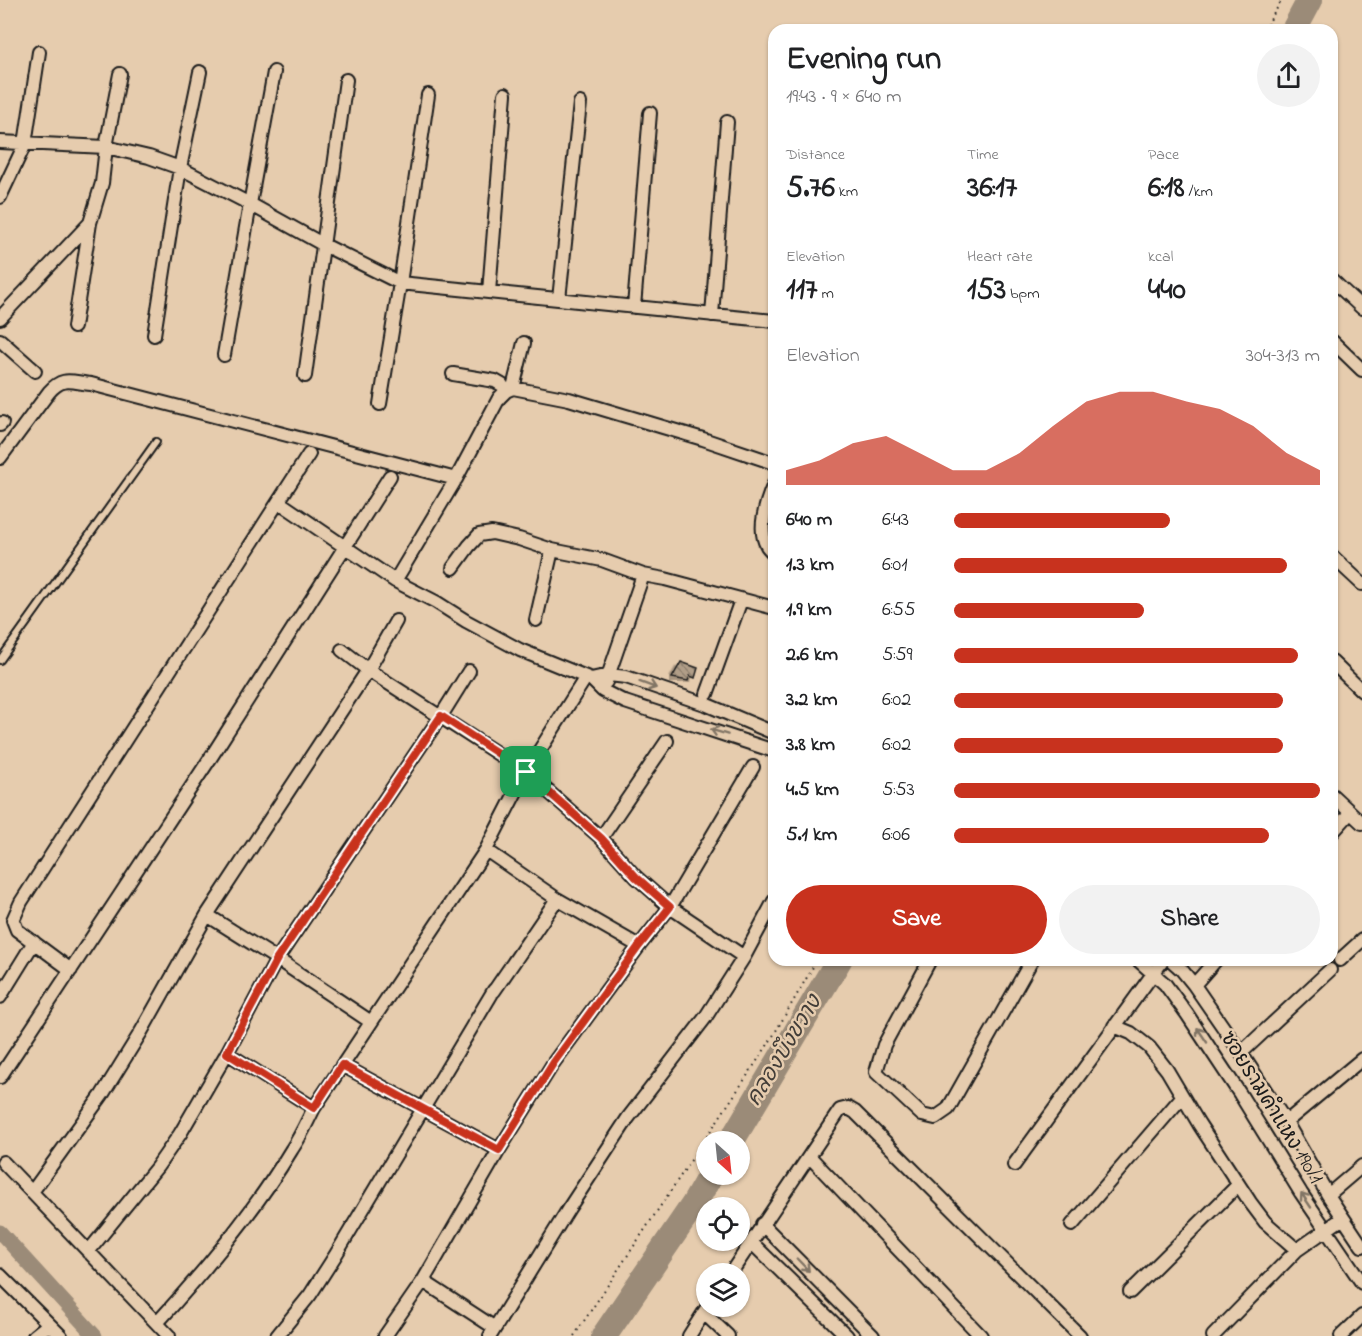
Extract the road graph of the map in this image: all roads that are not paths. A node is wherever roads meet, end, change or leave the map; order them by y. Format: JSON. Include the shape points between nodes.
{"nodes":[{"id":1,"x":39,"y":52,"type":"dead end"},
{"id":2,"x":200,"y":72,"type":"dead end"},
{"id":3,"x":274,"y":72,"type":"dead end"},
{"id":4,"x":120,"y":74,"type":"dead end"},
{"id":5,"x":346,"y":80,"type":"dead end"},
{"id":6,"x":505,"y":94,"type":"dead end"},
{"id":7,"x":428,"y":95,"type":"dead end"},
{"id":8,"x":580,"y":103,"type":"dead end"},
{"id":9,"x":650,"y":113,"type":"dead end"},
{"id":10,"x":727,"y":122,"type":"dead end"},
{"id":11,"x":0,"y":142,"type":"edge"},
{"id":12,"x":25,"y":144,"type":"junction"},
{"id":13,"x":106,"y":147,"type":"junction"},
{"id":14,"x":180,"y":168,"type":"junction"},
{"id":15,"x":0,"y":197,"type":"edge"},
{"id":16,"x":250,"y":204,"type":"junction"},
{"id":17,"x":90,"y":223,"type":"junction"},
{"id":18,"x":324,"y":245,"type":"junction"},
{"id":19,"x":400,"y":283,"type":"junction"},
{"id":20,"x":1338,"y":286,"type":"edge"},
{"id":21,"x":489,"y":292,"type":"junction"},
{"id":22,"x":559,"y":299,"type":"junction"},
{"id":23,"x":634,"y":307,"type":"junction"},
{"id":24,"x":1362,"y":308,"type":"edge"},
{"id":25,"x":712,"y":315,"type":"junction"},
{"id":26,"x":0,"y":318,"type":"edge"},
{"id":27,"x":768,"y":320,"type":"edge"},
{"id":28,"x":74,"y":327,"type":"dead end"},
{"id":29,"x":154,"y":335,"type":"dead end"},
{"id":30,"x":0,"y":340,"type":"edge"},
{"id":31,"x":524,"y":343,"type":"dead end"},
{"id":32,"x":1338,"y":347,"type":"edge"},
{"id":33,"x":224,"y":355,"type":"dead end"},
{"id":34,"x":1362,"y":370,"type":"edge"},
{"id":35,"x":35,"y":371,"type":"dead end"},
{"id":36,"x":453,"y":374,"type":"dead end"},
{"id":37,"x":305,"y":375,"type":"dead end"},
{"id":38,"x":510,"y":390,"type":"junction"},
{"id":39,"x":380,"y":404,"type":"dead end"},
{"id":40,"x":156,"y":442,"type":"dead end"},
{"id":41,"x":309,"y":454,"type":"dead end"},
{"id":42,"x":0,"y":458,"type":"edge"},
{"id":43,"x":768,"y":461,"type":"edge"},
{"id":44,"x":390,"y":476,"type":"dead end"},
{"id":45,"x":456,"y":478,"type":"junction"},
{"id":46,"x":768,"y":499,"type":"edge"},
{"id":47,"x":279,"y":502,"type":"junction"},
{"id":48,"x":345,"y":546,"type":"junction"},
{"id":49,"x":768,"y":547,"type":"edge"},
{"id":50,"x":552,"y":550,"type":"junction"},
{"id":51,"x":1338,"y":562,"type":"edge"},
{"id":52,"x":453,"y":568,"type":"dead end"},
{"id":53,"x":643,"y":575,"type":"junction"},
{"id":54,"x":395,"y":581,"type":"junction"},
{"id":55,"x":1362,"y":584,"type":"edge"},
{"id":56,"x":741,"y":600,"type":"junction"},
{"id":57,"x":768,"y":607,"type":"edge"},
{"id":58,"x":537,"y":620,"type":"dead end"},
{"id":59,"x":396,"y":621,"type":"dead end"},
{"id":60,"x":342,"y":650,"type":"dead end"},
{"id":61,"x":0,"y":660,"type":"edge"},
{"id":62,"x":1338,"y":669,"type":"edge"},
{"id":63,"x":368,"y":670,"type":"junction"},
{"id":64,"x":469,"y":671,"type":"dead end"},
{"id":65,"x":609,"y":675,"type":"junction"},
{"id":66,"x":589,"y":678,"type":"junction"},
{"id":67,"x":1362,"y":691,"type":"edge"},
{"id":68,"x":603,"y":692,"type":"junction"},
{"id":69,"x":701,"y":698,"type":"junction"},
{"id":70,"x":441,"y":716,"type":"junction"},
{"id":71,"x":688,"y":723,"type":"junction"},
{"id":72,"x":768,"y":730,"type":"edge"},
{"id":73,"x":667,"y":741,"type":"dead end"},
{"id":74,"x":768,"y":748,"type":"edge"},
{"id":75,"x":753,"y":767,"type":"dead end"},
{"id":76,"x":526,"y":772,"type":"junction"},
{"id":77,"x":1338,"y":801,"type":"edge"},
{"id":78,"x":1350,"y":813,"type":"junction"},
{"id":79,"x":1362,"y":823,"type":"edge"},
{"id":80,"x":1338,"y":826,"type":"edge"},
{"id":81,"x":601,"y":838,"type":"junction"},
{"id":82,"x":486,"y":850,"type":"junction"},
{"id":83,"x":557,"y":899,"type":"junction"},
{"id":84,"x":670,"y":907,"type":"junction"},
{"id":85,"x":768,"y":912,"type":"edge"},
{"id":86,"x":207,"y":915,"type":"junction"},
{"id":87,"x":1362,"y":940,"type":"edge"},
{"id":88,"x":34,"y":942,"type":"junction"},
{"id":89,"x":639,"y":946,"type":"junction"},
{"id":90,"x":744,"y":957,"type":"junction"},
{"id":91,"x":277,"y":959,"type":"junction"},
{"id":92,"x":1340,"y":960,"type":"dead end"},
{"id":93,"x":927,"y":966,"type":"edge"},
{"id":94,"x":1029,"y":966,"type":"edge"},
{"id":95,"x":1146,"y":966,"type":"edge"},
{"id":96,"x":1158,"y":966,"type":"edge"},
{"id":97,"x":1178,"y":966,"type":"edge"},
{"id":98,"x":1211,"y":966,"type":"edge"},
{"id":99,"x":71,"y":970,"type":"junction"},
{"id":100,"x":1330,"y":970,"type":"dead end"},
{"id":101,"x":1153,"y":972,"type":"junction"},
{"id":102,"x":1194,"y":985,"type":"junction"},
{"id":103,"x":0,"y":997,"type":"edge"},
{"id":104,"x":371,"y":1022,"type":"junction"},
{"id":105,"x":1114,"y":1026,"type":"junction"},
{"id":106,"x":227,"y":1053,"type":"junction"},
{"id":107,"x":1241,"y":1053,"type":"junction"},
{"id":108,"x":1362,"y":1059,"type":"edge"},
{"id":109,"x":342,"y":1065,"type":"junction"},
{"id":110,"x":0,"y":1077,"type":"edge"},
{"id":111,"x":1182,"y":1097,"type":"junction"},
{"id":112,"x":314,"y":1108,"type":"junction"},
{"id":113,"x":424,"y":1109,"type":"junction"},
{"id":114,"x":1286,"y":1122,"type":"junction"},
{"id":115,"x":499,"y":1150,"type":"junction"},
{"id":116,"x":808,"y":1156,"type":"junction"},
{"id":117,"x":3,"y":1162,"type":"dead end"},
{"id":118,"x":1014,"y":1165,"type":"dead end"},
{"id":119,"x":1362,"y":1166,"type":"edge"},
{"id":120,"x":1238,"y":1185,"type":"junction"},
{"id":121,"x":32,"y":1192,"type":"junction"},
{"id":122,"x":1328,"y":1195,"type":"junction"},
{"id":123,"x":1343,"y":1218,"type":"junction"},
{"id":124,"x":762,"y":1224,"type":"junction"},
{"id":125,"x":1072,"y":1225,"type":"dead end"},
{"id":126,"x":1327,"y":1230,"type":"junction"},
{"id":127,"x":751,"y":1242,"type":"junction"},
{"id":128,"x":1362,"y":1246,"type":"edge"},
{"id":129,"x":1297,"y":1250,"type":"junction"},
{"id":130,"x":88,"y":1251,"type":"junction"},
{"id":131,"x":737,"y":1263,"type":"edge"},
{"id":132,"x":0,"y":1275,"type":"edge"},
{"id":133,"x":423,"y":1281,"type":"junction"},
{"id":134,"x":1362,"y":1283,"type":"edge"},
{"id":135,"x":1130,"y":1293,"type":"dead end"},
{"id":136,"x":1362,"y":1316,"type":"edge"},
{"id":137,"x":701,"y":1317,"type":"edge"},
{"id":138,"x":712,"y":1317,"type":"edge"},
{"id":139,"x":157,"y":1323,"type":"junction"},
{"id":140,"x":49,"y":1324,"type":"junction"},
{"id":141,"x":493,"y":1332,"type":"edge"},
{"id":142,"x":34,"y":1336,"type":"edge"},
{"id":143,"x":61,"y":1336,"type":"edge"},
{"id":144,"x":169,"y":1336,"type":"edge"},
{"id":145,"x":277,"y":1336,"type":"edge"},
{"id":146,"x":385,"y":1336,"type":"edge"},
{"id":147,"x":689,"y":1336,"type":"edge"},
{"id":148,"x":728,"y":1336,"type":"edge"},
{"id":149,"x":847,"y":1336,"type":"edge"},
{"id":150,"x":873,"y":1336,"type":"edge"},
{"id":151,"x":981,"y":1336,"type":"edge"},
{"id":152,"x":1080,"y":1336,"type":"edge"},
{"id":153,"x":1213,"y":1336,"type":"edge"},
{"id":154,"x":1341,"y":1336,"type":"edge"}],
"edges":[{"from":1,"to":12,"type":"street"},
{"from":2,"to":14,"type":"street"},
{"from":3,"to":16,"type":"street"},
{"from":4,"to":13,"type":"street"},
{"from":5,"to":18,"type":"street"},
{"from":6,"to":21,"type":"street"},
{"from":7,"to":19,"type":"street"},
{"from":8,"to":22,"type":"street"},
{"from":9,"to":23,"type":"street"},
{"from":10,"to":25,"type":"street"},
{"from":11,"to":12,"type":"street"},
{"from":12,"to":13,"type":"street"},
{"from":12,"to":15,"type":"street"},
{"from":13,"to":14,"type":"street","via":[[149,156]]},
{"from":13,"to":17,"type":"street","via":[[102,183]]},
{"from":14,"to":16,"type":"street"},
{"from":14,"to":29,"type":"street"},
{"from":16,"to":18,"type":"street"},
{"from":16,"to":33,"type":"street"},
{"from":17,"to":26,"type":"street"},
{"from":17,"to":28,"type":"street"},
{"from":18,"to":19,"type":"street"},
{"from":18,"to":37,"type":"street"},
{"from":19,"to":21,"type":"street"},
{"from":19,"to":39,"type":"street"},
{"from":20,"to":24,"type":"street"},
{"from":21,"to":22,"type":"street"},
{"from":22,"to":23,"type":"street"},
{"from":23,"to":25,"type":"street"},
{"from":25,"to":27,"type":"street"},
{"from":30,"to":35,"type":"street"},
{"from":31,"to":38,"type":"street"},
{"from":32,"to":34,"type":"street"},
{"from":36,"to":38,"type":"street","via":[[495,381]]},
{"from":38,"to":43,"type":"street","via":[[569,399]]},
{"from":38,"to":45,"type":"street","via":[[499,398]]},
{"from":40,"to":61,"type":"lane"},
{"from":41,"to":47,"type":"street"},
{"from":42,"to":45,"type":"street","via":[[56,383],[64,381],[91,384]]},
{"from":44,"to":48,"type":"street"},
{"from":45,"to":54,"type":"street"},
{"from":46,"to":49,"type":"street","via":[[763,533]]},
{"from":47,"to":48,"type":"street"},
{"from":47,"to":88,"type":"street","via":[[21,902],[13,920],[17,930]]},
{"from":48,"to":54,"type":"street"},
{"from":48,"to":99,"type":"street"},
{"from":50,"to":52,"type":"street","via":[[492,533],[479,535]]},
{"from":50,"to":53,"type":"street","via":[[602,560]]},
{"from":50,"to":58,"type":"street"},
{"from":51,"to":55,"type":"street"},
{"from":53,"to":56,"type":"street"},
{"from":53,"to":65,"type":"street"},
{"from":54,"to":66,"type":"street","via":[[520,650]]},
{"from":56,"to":57,"type":"street"},
{"from":56,"to":69,"type":"street"},
{"from":59,"to":63,"type":"street"},
{"from":60,"to":63,"type":"street"},
{"from":62,"to":67,"type":"street"},
{"from":63,"to":70,"type":"street"},
{"from":63,"to":86,"type":"street"},
{"from":64,"to":70,"type":"street"},
{"from":65,"to":66,"type":"street"},
{"from":65,"to":68,"type":"street"},
{"from":65,"to":69,"type":"street","one_way":true},
{"from":66,"to":68,"type":"street"},
{"from":66,"to":76,"type":"street"},
{"from":68,"to":71,"type":"street"},
{"from":69,"to":71,"type":"street"},
{"from":69,"to":72,"type":"street","via":[[705,704]]},
{"from":70,"to":76,"type":"street"},
{"from":70,"to":91,"type":"street"},
{"from":74,"to":71,"type":"street","one_way":true},
{"from":73,"to":81,"type":"street"},
{"from":75,"to":84,"type":"street"},
{"from":76,"to":81,"type":"street"},
{"from":76,"to":82,"type":"street"},
{"from":77,"to":78,"type":"street"},
{"from":78,"to":79,"type":"street"},
{"from":78,"to":80,"type":"street"},
{"from":81,"to":84,"type":"street"},
{"from":82,"to":83,"type":"street"},
{"from":82,"to":104,"type":"street"},
{"from":83,"to":89,"type":"street"},
{"from":83,"to":113,"type":"street","via":[[494,990]]},
{"from":84,"to":89,"type":"street"},
{"from":84,"to":90,"type":"street"},
{"from":85,"to":90,"type":"street"},
{"from":86,"to":91,"type":"street"},
{"from":86,"to":121,"type":"street","via":[[123,1063]]},
{"from":87,"to":92,"type":"street"},
{"from":88,"to":99,"type":"street"},
{"from":88,"to":103,"type":"street"},
{"from":89,"to":115,"type":"street","via":[[554,1062]]},
{"from":90,"to":141,"type":"street","via":[[705,1018],[628,1118]]},
{"from":91,"to":104,"type":"street"},
{"from":91,"to":106,"type":"street"},
{"from":93,"to":94,"type":"street","via":[[884,1045],[876,1072],[922,1115],[935,1118],[948,1109]]},
{"from":95,"to":101,"type":"street","name":"ซอยรามคำแหง 190/1"},
{"from":96,"to":101,"type":"street"},
{"from":97,"to":102,"type":"street","name":"ซอยรามคำแหง 190/1"},
{"from":98,"to":102,"type":"street"},
{"from":99,"to":110,"type":"street"},
{"from":100,"to":107,"type":"street"},
{"from":101,"to":105,"type":"street"},
{"from":126,"to":101,"type":"street","name":"ซอยรามคำแหง 190/1","one_way":true,"via":[[1187,1014]]},
{"from":102,"to":107,"type":"street","name":"ซอยรามคำแหง 190/1"},
{"from":104,"to":109,"type":"street"},
{"from":105,"to":111,"type":"street","via":[[1149,1047]]},
{"from":105,"to":118,"type":"street"},
{"from":106,"to":112,"type":"street"},
{"from":106,"to":130,"type":"street","via":[[157,1167]]},
{"from":107,"to":114,"type":"street","name":"ซอยรามคำแหง 190/1"},
{"from":108,"to":114,"type":"street"},
{"from":109,"to":112,"type":"street"},
{"from":109,"to":113,"type":"street"},
{"from":111,"to":120,"type":"street"},
{"from":111,"to":125,"type":"street"},
{"from":112,"to":139,"type":"street","via":[[294,1147],[255,1204],[198,1278]]},
{"from":113,"to":115,"type":"street"},
{"from":113,"to":145,"type":"street","via":[[310,1295]]},
{"from":114,"to":122,"type":"street","name":"ซอยรามคำแหง 190/1"},
{"from":115,"to":133,"type":"street"},
{"from":116,"to":124,"type":"street"},
{"from":116,"to":151,"type":"street"},
{"from":116,"to":152,"type":"street","via":[[840,1110],[848,1108],[855,1112]]},
{"from":117,"to":121,"type":"street"},
{"from":119,"to":122,"type":"street"},
{"from":120,"to":129,"type":"street","via":[[1265,1222]]},
{"from":120,"to":135,"type":"street"},
{"from":121,"to":130,"type":"street"},
{"from":122,"to":123,"type":"street","name":"ซอยรามคำแหง 190/1"},
{"from":123,"to":126,"type":"street"},
{"from":123,"to":128,"type":"street","name":"ซอยรามคำแหง 190/1"},
{"from":124,"to":127,"type":"street"},
{"from":124,"to":150,"type":"street","one_way":true},
{"from":126,"to":129,"type":"street"},
{"from":126,"to":134,"type":"street","name":"ซอยรามคำแหง 190/1"},
{"from":127,"to":131,"type":"street"},
{"from":127,"to":149,"type":"street"},
{"from":129,"to":153,"type":"street"},
{"from":130,"to":139,"type":"street"},
{"from":132,"to":140,"type":"street"},
{"from":133,"to":141,"type":"street"},
{"from":133,"to":146,"type":"street"},
{"from":136,"to":154,"type":"street"},
{"from":137,"to":147,"type":"street"},
{"from":138,"to":148,"type":"street"},
{"from":139,"to":144,"type":"street"},
{"from":140,"to":142,"type":"street"},
{"from":140,"to":143,"type":"street"}]}
